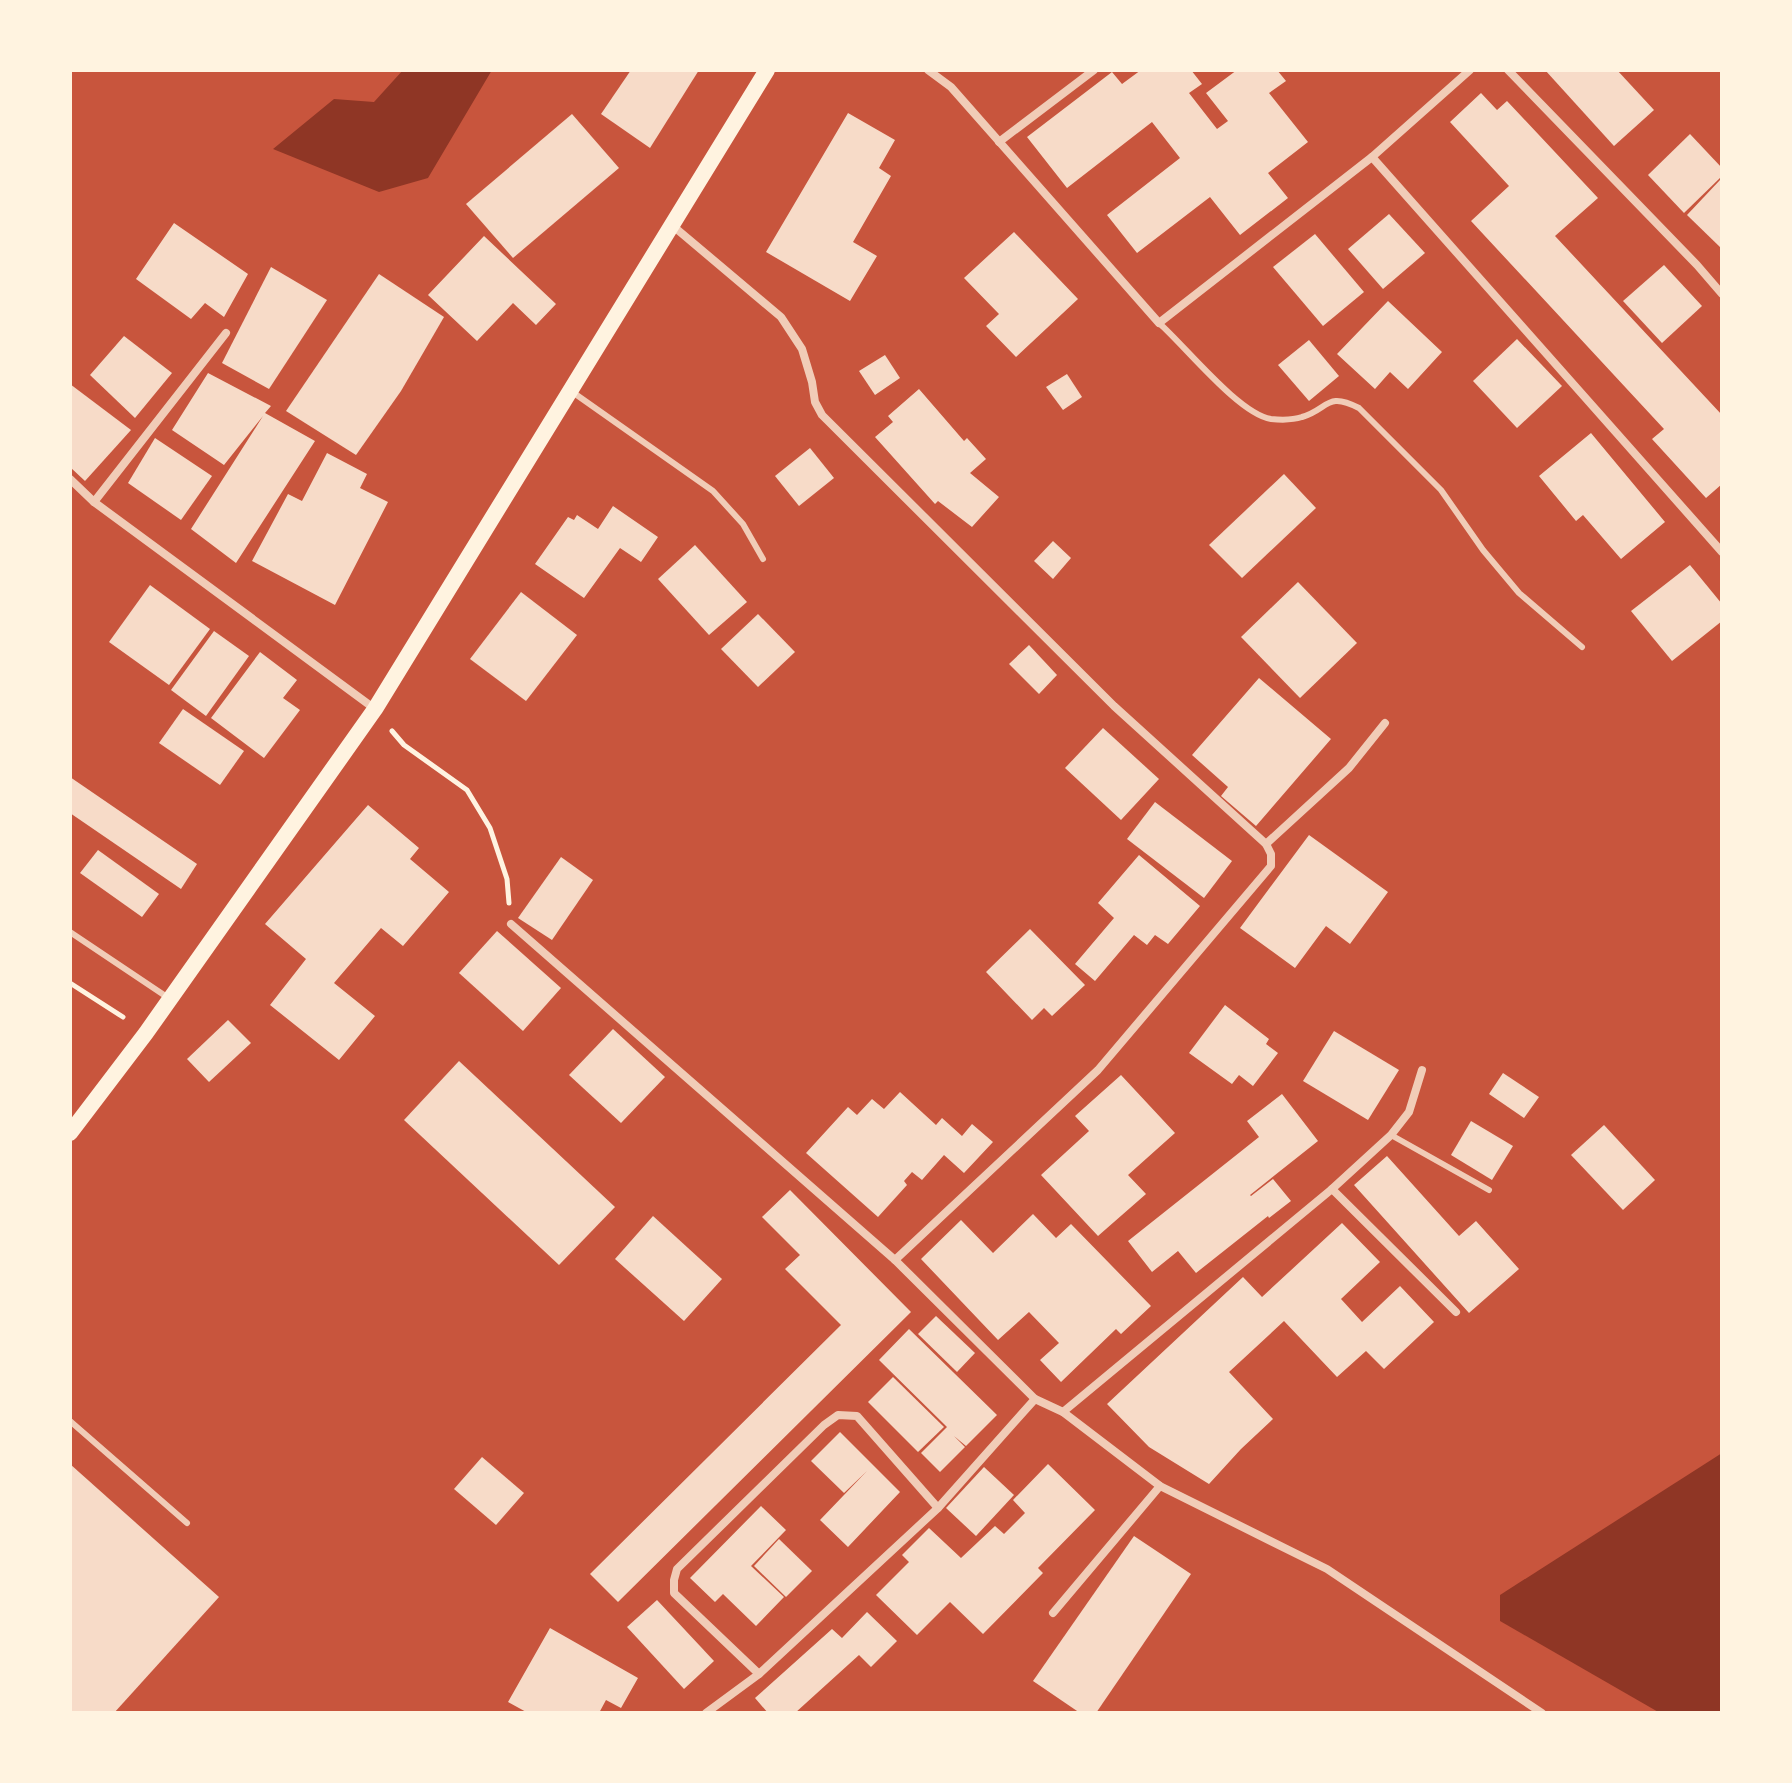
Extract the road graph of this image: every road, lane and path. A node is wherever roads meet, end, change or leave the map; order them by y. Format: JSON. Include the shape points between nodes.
{"nodes":[{"id":1,"x":767,"y":70,"type":"edge"},
{"id":2,"x":929,"y":70,"type":"edge"},
{"id":3,"x":1094,"y":70,"type":"edge"},
{"id":4,"x":1470,"y":70,"type":"edge"},
{"id":5,"x":1508,"y":70,"type":"edge"},
{"id":6,"x":999,"y":142,"type":"junction"},
{"id":7,"x":1372,"y":157,"type":"junction"},
{"id":8,"x":673,"y":226,"type":"junction"},
{"id":9,"x":1722,"y":294,"type":"edge"},
{"id":10,"x":1159,"y":323,"type":"junction"},
{"id":11,"x":226,"y":333,"type":"dead end"},
{"id":12,"x":571,"y":391,"type":"junction"},
{"id":13,"x":70,"y":479,"type":"edge"},
{"id":14,"x":94,"y":502,"type":"junction"},
{"id":15,"x":1722,"y":552,"type":"edge"},
{"id":16,"x":763,"y":559,"type":"dead end"},
{"id":17,"x":1582,"y":647,"type":"dead end"},
{"id":18,"x":375,"y":709,"type":"junction"},
{"id":19,"x":1385,"y":723,"type":"dead end"},
{"id":20,"x":1266,"y":844,"type":"junction"},
{"id":21,"x":511,"y":924,"type":"joint"},
{"id":22,"x":70,"y":932,"type":"edge"},
{"id":23,"x":70,"y":983,"type":"edge"},
{"id":24,"x":170,"y":999,"type":"junction"},
{"id":25,"x":146,"y":1033,"type":"junction"},
{"id":26,"x":1422,"y":1070,"type":"dead end"},
{"id":27,"x":70,"y":1133,"type":"edge"},
{"id":28,"x":1391,"y":1135,"type":"junction"},
{"id":29,"x":1332,"y":1189,"type":"junction"},
{"id":30,"x":1489,"y":1190,"type":"dead end"},
{"id":31,"x":895,"y":1260,"type":"junction"},
{"id":32,"x":1456,"y":1312,"type":"dead end"},
{"id":33,"x":1035,"y":1399,"type":"junction"},
{"id":34,"x":1063,"y":1412,"type":"junction"},
{"id":35,"x":70,"y":1421,"type":"edge"},
{"id":36,"x":1160,"y":1486,"type":"junction"},
{"id":37,"x":938,"y":1508,"type":"junction"},
{"id":38,"x":187,"y":1523,"type":"dead end"},
{"id":39,"x":1053,"y":1613,"type":"dead end"},
{"id":40,"x":759,"y":1674,"type":"junction"},
{"id":41,"x":706,"y":1713,"type":"edge"},
{"id":42,"x":1542,"y":1713,"type":"edge"}],
"edges":[{"from":1,"to":8,"type":"main road"},
{"from":2,"to":6,"type":"street"},
{"from":3,"to":6,"type":"street"},
{"from":4,"to":7,"type":"street"},
{"from":5,"to":9,"type":"street"},
{"from":6,"to":10,"type":"street"},
{"from":7,"to":10,"type":"street"},
{"from":7,"to":15,"type":"street"},
{"from":8,"to":12,"type":"main road"},
{"from":8,"to":20,"type":"street","via":[[781,317],[802,349],[822,415],[1114,706]]},
{"from":10,"to":17,"type":"lane","via":[[1244,408],[1267,419],[1304,417],[1331,400],[1359,408],[1441,490],[1519,593]]},
{"from":11,"to":14,"type":"street"},
{"from":12,"to":16,"type":"lane","via":[[713,491],[743,524]]},
{"from":12,"to":18,"type":"main road"},
{"from":13,"to":14,"type":"street"},
{"from":14,"to":18,"type":"street"},
{"from":18,"to":21,"type":"path","via":[[404,745],[467,790],[490,828],[507,879]]},
{"from":18,"to":24,"type":"main road"},
{"from":19,"to":20,"type":"street","via":[[1349,768]]},
{"from":20,"to":31,"type":"street","via":[[1271,866],[1098,1070]]},
{"from":21,"to":31,"type":"street"},
{"from":22,"to":24,"type":"lane"},
{"from":23,"to":25,"type":"path"},
{"from":24,"to":25,"type":"main road"},
{"from":25,"to":27,"type":"main road"},
{"from":26,"to":28,"type":"street","via":[[1409,1112]]},
{"from":28,"to":29,"type":"street"},
{"from":28,"to":30,"type":"lane"},
{"from":29,"to":32,"type":"street"},
{"from":29,"to":34,"type":"street"},
{"from":31,"to":33,"type":"street"},
{"from":33,"to":34,"type":"street"},
{"from":33,"to":37,"type":"street"},
{"from":34,"to":36,"type":"street"},
{"from":35,"to":38,"type":"lane"},
{"from":36,"to":39,"type":"street"},
{"from":36,"to":42,"type":"street","via":[[1327,1569]]},
{"from":37,"to":40,"type":"street"},
{"from":37,"to":40,"type":"street","via":[[857,1416],[838,1415],[824,1425],[677,1569],[674,1580],[674,1593]]},
{"from":40,"to":41,"type":"street"}]}
